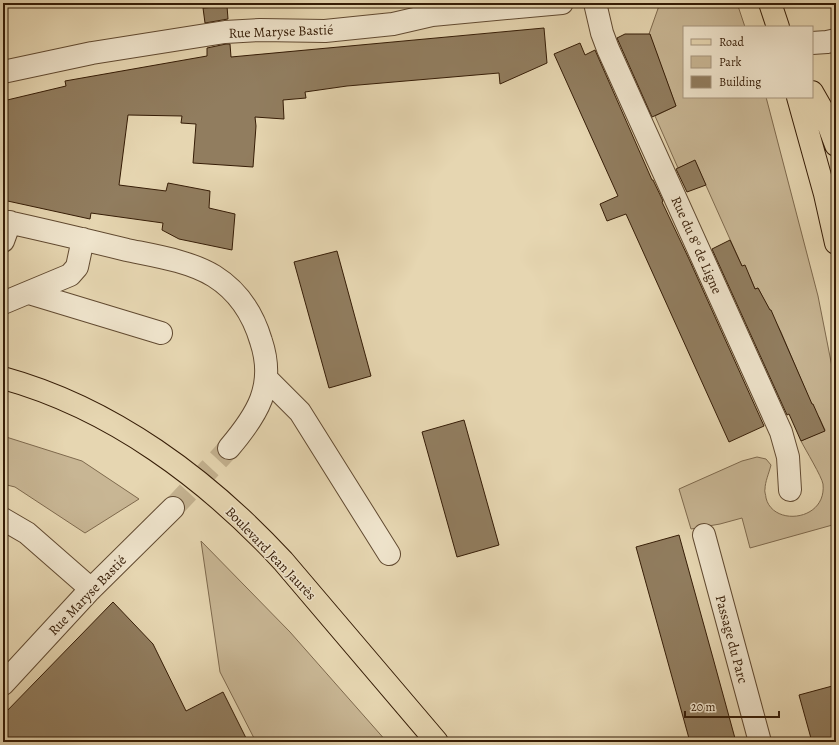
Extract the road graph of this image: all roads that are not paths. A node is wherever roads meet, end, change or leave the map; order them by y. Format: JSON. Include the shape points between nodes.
{"nodes":[{"id":1,"x":562,"y":3,"type":"edge"},
{"id":2,"x":594,"y":3,"type":"edge"},
{"id":3,"x":770,"y":3,"type":"edge"},
{"id":4,"x":778,"y":26,"type":"edge"},
{"id":5,"x":836,"y":40,"type":"edge"},
{"id":6,"x":813,"y":43,"type":"edge"},
{"id":7,"x":3,"y":72,"type":"edge"},
{"id":8,"x":813,"y":94,"type":"edge"},
{"id":9,"x":798,"y":98,"type":"edge"},
{"id":10,"x":836,"y":145,"type":"edge"},
{"id":11,"x":5,"y":228,"type":"edge"},
{"id":12,"x":83,"y":239,"type":"junction"},
{"id":13,"x":836,"y":243,"type":"edge"},
{"id":14,"x":29,"y":293,"type":"junction"},
{"id":15,"x":3,"y":303,"type":"edge"},
{"id":16,"x":160,"y":333,"type":"dead end"},
{"id":17,"x":3,"y":378,"type":"edge"},
{"id":18,"x":266,"y":378,"type":"junction"},
{"id":19,"x":229,"y":448,"type":"tunnel mouth"},
{"id":20,"x":790,"y":490,"type":"dead end"},
{"id":21,"x":172,"y":508,"type":"tunnel mouth"},
{"id":22,"x":3,"y":519,"type":"edge"},
{"id":23,"x":704,"y":535,"type":"dead end"},
{"id":24,"x":389,"y":554,"type":"dead end"},
{"id":25,"x":91,"y":589,"type":"junction"},
{"id":26,"x":3,"y":684,"type":"edge"},
{"id":27,"x":437,"y":742,"type":"edge"},
{"id":28,"x":760,"y":742,"type":"edge"}],
"edges":[{"from":1,"to":7,"type":"street","name":"Rue Maryse Bastié","via":[[432,15],[393,24],[325,31],[225,32],[92,53]]},
{"from":2,"to":20,"type":"street","name":"Rue du 8° de Ligne","via":[[608,49],[781,432],[788,458]]},
{"from":3,"to":4,"type":"main road"},
{"from":5,"to":6,"type":"street"},
{"from":8,"to":10,"type":"main road","via":[[824,113]]},
{"from":9,"to":13,"type":"main road"},
{"from":11,"to":12,"type":"street"},
{"from":12,"to":14,"type":"street","via":[[77,267],[70,275]]},
{"from":12,"to":18,"type":"street","via":[[179,262],[214,276],[235,294],[254,319],[264,347]]},
{"from":14,"to":15,"type":"street"},
{"from":14,"to":16,"type":"street"},
{"from":17,"to":27,"type":"main road","name":"Boulevard Jean Jaurès","via":[[64,399],[104,418],[161,454],[219,500],[283,561]]},
{"from":18,"to":19,"type":"street","via":[[264,391],[254,414],[247,427]]},
{"from":18,"to":24,"type":"street","via":[[300,412]]},
{"from":21,"to":25,"type":"street","name":"Rue Maryse Bastié"},
{"from":22,"to":25,"type":"street","via":[[28,533]]},
{"from":23,"to":28,"type":"street","name":"Passage du Parc"},
{"from":25,"to":26,"type":"street","name":"Rue Maryse Bastié"}]}
